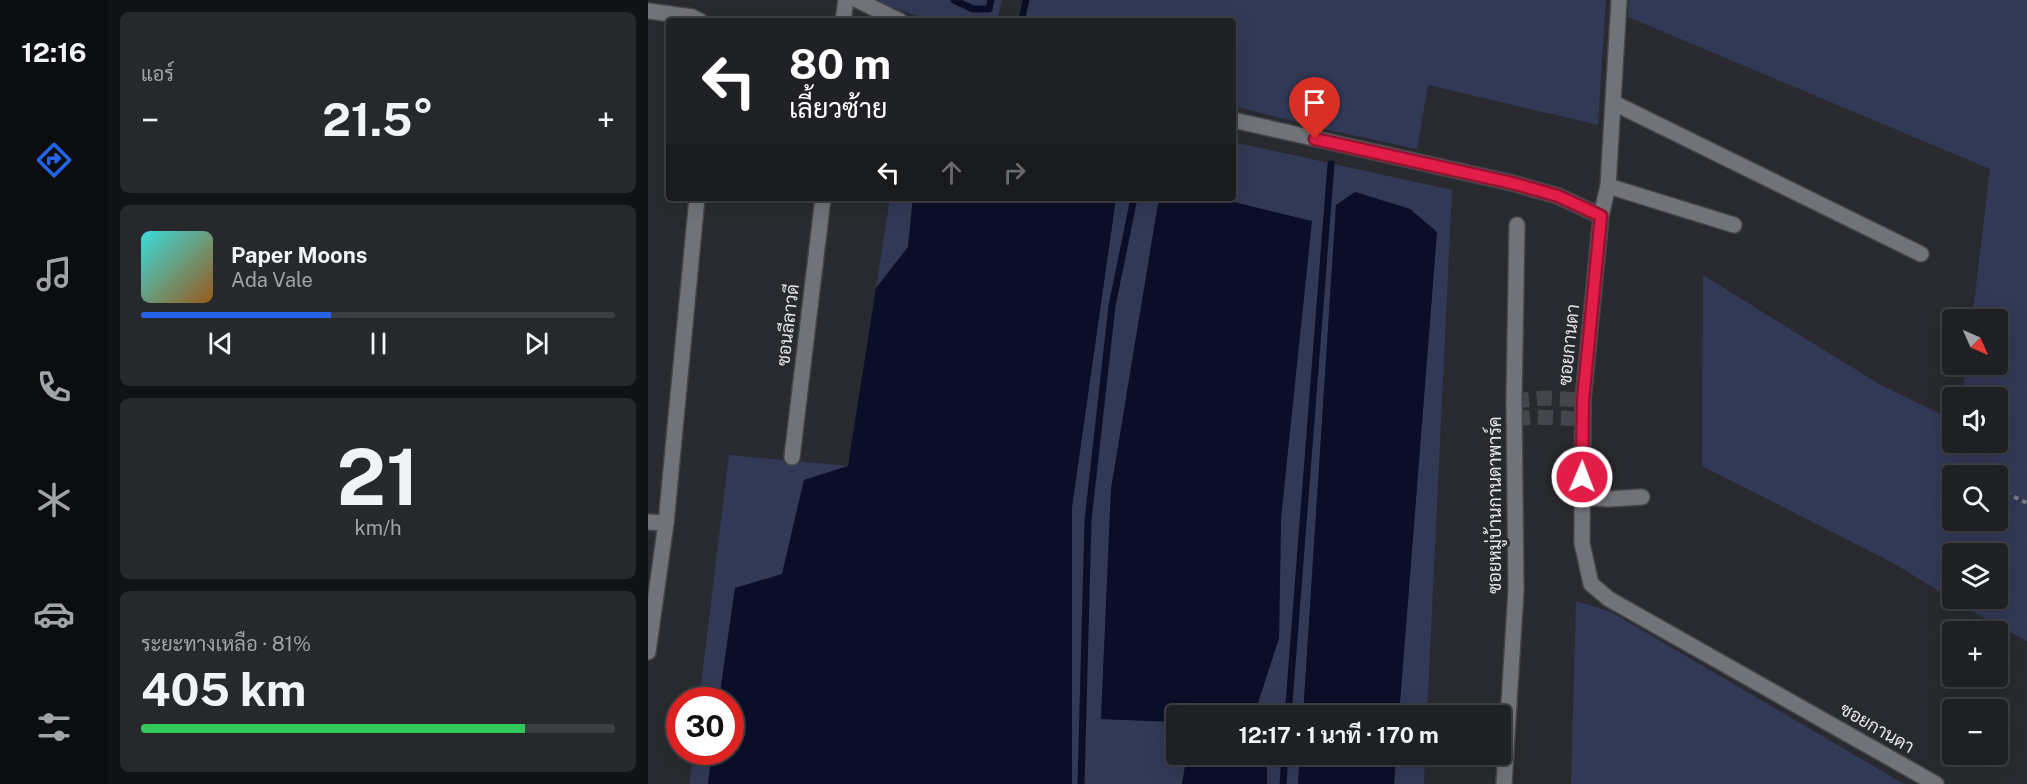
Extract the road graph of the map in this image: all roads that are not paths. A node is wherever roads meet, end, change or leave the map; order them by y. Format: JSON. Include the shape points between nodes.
{"nodes":[{"id":1,"x":846,"y":0,"type":"edge"},
{"id":2,"x":857,"y":0,"type":"edge"},
{"id":3,"x":1619,"y":0,"type":"edge"},
{"id":4,"x":648,"y":11,"type":"edge"},
{"id":5,"x":694,"y":18,"type":"edge"},
{"id":6,"x":843,"y":18,"type":"edge"},
{"id":7,"x":894,"y":18,"type":"edge"},
{"id":8,"x":1614,"y":103,"type":"junction"},
{"id":9,"x":1236,"y":121,"type":"edge"},
{"id":10,"x":1608,"y":186,"type":"junction"},
{"id":11,"x":697,"y":201,"type":"edge"},
{"id":12,"x":823,"y":201,"type":"edge"},
{"id":13,"x":1601,"y":216,"type":"junction"},
{"id":14,"x":1517,"y":225,"type":"dead end"},
{"id":15,"x":1734,"y":225,"type":"dead end"},
{"id":16,"x":1921,"y":254,"type":"dead end"},
{"id":17,"x":792,"y":457,"type":"dead end"},
{"id":18,"x":1582,"y":496,"type":"junction"},
{"id":19,"x":1642,"y":497,"type":"dead end"},
{"id":20,"x":648,"y":522,"type":"edge"},
{"id":21,"x":666,"y":523,"type":"junction"},
{"id":22,"x":648,"y":652,"type":"edge"},
{"id":23,"x":1503,"y":784,"type":"edge"},
{"id":24,"x":1936,"y":784,"type":"edge"}],
"edges":[{"from":1,"to":6,"type":"street"},
{"from":2,"to":7,"type":"street"},
{"from":3,"to":8,"type":"street","name":"ซอยกานดา"},
{"from":4,"to":5,"type":"street"},
{"from":8,"to":10,"type":"street","name":"ซอยกานดา"},
{"from":8,"to":16,"type":"street"},
{"from":9,"to":13,"type":"street","via":[[1512,183],[1558,196]]},
{"from":10,"to":13,"type":"street","name":"ซอยกานดา"},
{"from":10,"to":15,"type":"street"},
{"from":11,"to":21,"type":"street"},
{"from":12,"to":17,"type":"street","name":"ซอนลีลาวดี"},
{"from":13,"to":18,"type":"street","name":"ซอยกานดา","via":[[1583,400]]},
{"from":14,"to":23,"type":"street","name":"ซอยหมู่บ้านกานดาพาร์ค","via":[[1516,590]]},
{"from":18,"to":19,"type":"street"},
{"from":18,"to":24,"type":"street","name":"ซอยกานดา","via":[[1582,543],[1591,585],[1609,599]]},
{"from":20,"to":21,"type":"street"},
{"from":21,"to":22,"type":"street"}]}
